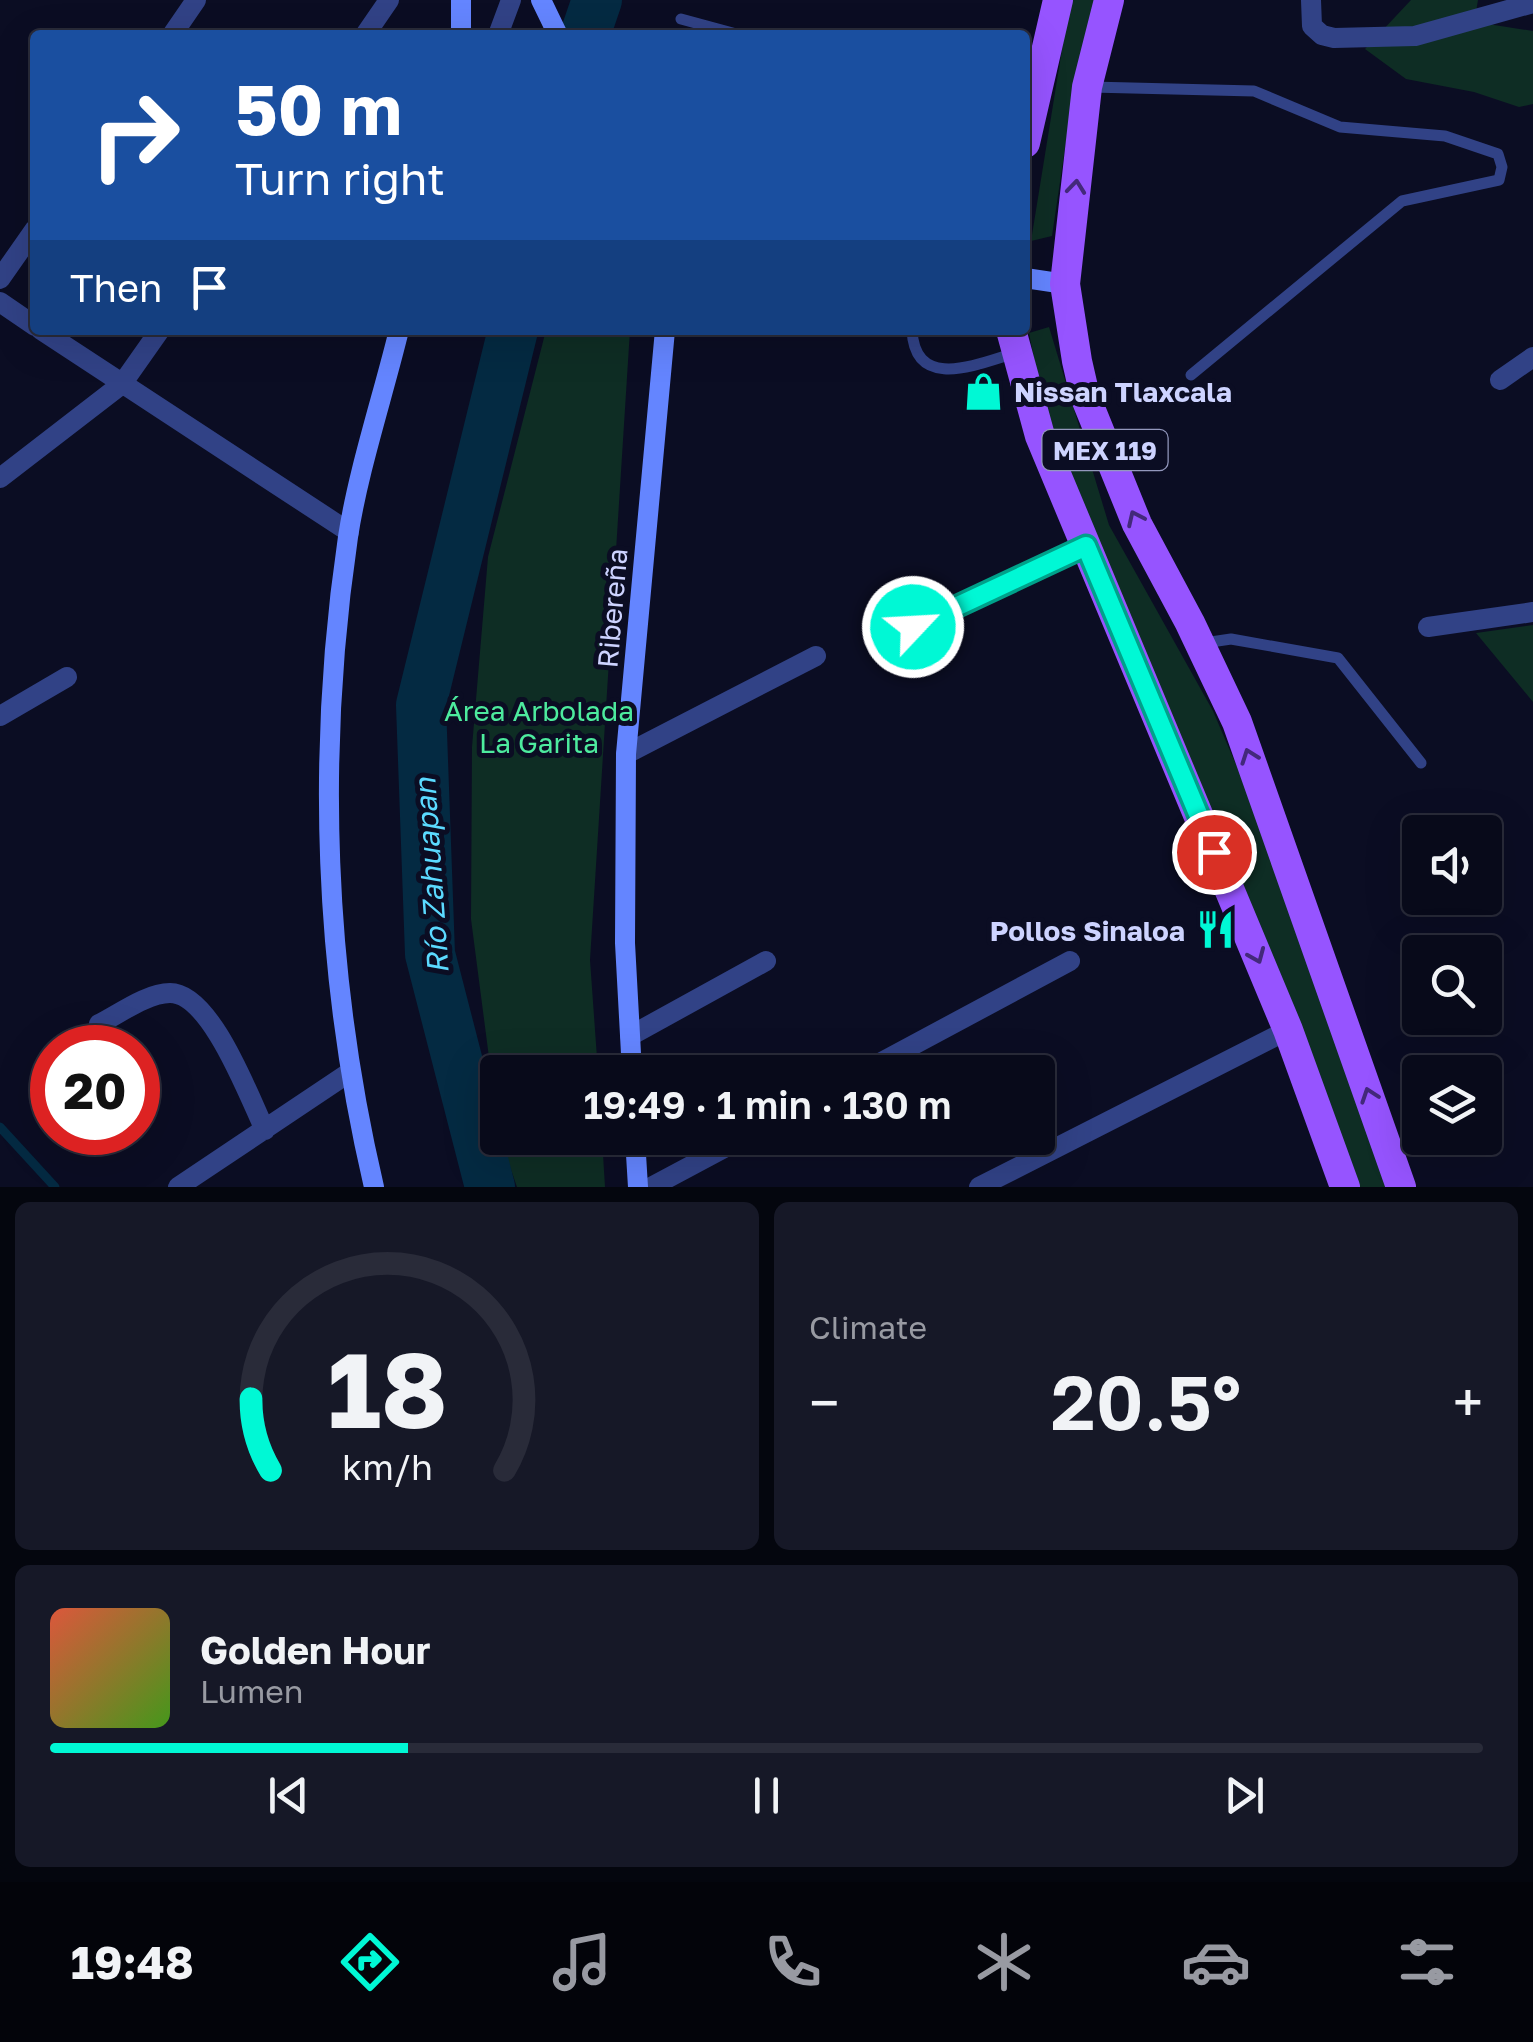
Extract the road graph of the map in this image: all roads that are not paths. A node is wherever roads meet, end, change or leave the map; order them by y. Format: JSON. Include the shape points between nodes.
{"nodes":[{"id":1,"x":196,"y":0,"type":"edge"},
{"id":2,"x":389,"y":0,"type":"edge"},
{"id":3,"x":462,"y":0,"type":"edge"},
{"id":4,"x":511,"y":0,"type":"edge"},
{"id":5,"x":541,"y":0,"type":"edge"},
{"id":6,"x":1058,"y":0,"type":"edge"},
{"id":7,"x":1109,"y":0,"type":"edge"},
{"id":8,"x":1533,"y":3,"type":"edge"},
{"id":9,"x":1311,"y":8,"type":"edge"},
{"id":10,"x":681,"y":19,"type":"dead end"},
{"id":11,"x":175,"y":30,"type":"edge"},
{"id":12,"x":368,"y":30,"type":"edge"},
{"id":13,"x":461,"y":30,"type":"edge"},
{"id":14,"x":500,"y":30,"type":"edge"},
{"id":15,"x":556,"y":30,"type":"edge"},
{"id":16,"x":722,"y":30,"type":"edge"},
{"id":17,"x":1087,"y":87,"type":"junction"},
{"id":18,"x":1030,"y":121,"type":"edge"},
{"id":19,"x":30,"y":236,"type":"edge"},
{"id":20,"x":0,"y":279,"type":"edge"},
{"id":21,"x":1030,"y":279,"type":"edge"},
{"id":22,"x":1065,"y":284,"type":"junction"},
{"id":23,"x":0,"y":302,"type":"edge"},
{"id":24,"x":30,"y":323,"type":"edge"},
{"id":25,"x":48,"y":335,"type":"edge"},
{"id":26,"x":156,"y":335,"type":"edge"},
{"id":27,"x":398,"y":335,"type":"edge"},
{"id":28,"x":665,"y":335,"type":"edge"},
{"id":29,"x":913,"y":335,"type":"edge"},
{"id":30,"x":1014,"y":341,"type":"edge"},
{"id":31,"x":1533,"y":357,"type":"edge"},
{"id":32,"x":1191,"y":375,"type":"dead end"},
{"id":33,"x":1500,"y":380,"type":"dead end"},
{"id":34,"x":122,"y":384,"type":"junction"},
{"id":35,"x":0,"y":478,"type":"edge"},
{"id":36,"x":349,"y":532,"type":"junction"},
{"id":37,"x":1086,"y":546,"type":"junction"},
{"id":38,"x":1533,"y":612,"type":"edge"},
{"id":39,"x":913,"y":627,"type":"dead end"},
{"id":40,"x":1428,"y":627,"type":"dead end"},
{"id":41,"x":1200,"y":644,"type":"junction"},
{"id":42,"x":816,"y":656,"type":"dead end"},
{"id":43,"x":66,"y":678,"type":"dead end"},
{"id":44,"x":0,"y":716,"type":"edge"},
{"id":45,"x":626,"y":754,"type":"junction"},
{"id":46,"x":1422,"y":763,"type":"dead end"},
{"id":47,"x":766,"y":961,"type":"dead end"},
{"id":48,"x":1070,"y":961,"type":"dead end"},
{"id":49,"x":99,"y":1024,"type":"dead end"},
{"id":50,"x":1288,"y":1030,"type":"junction"},
{"id":51,"x":630,"y":1036,"type":"junction"},
{"id":52,"x":631,"y":1055,"type":"edge"},
{"id":53,"x":896,"y":1055,"type":"edge"},
{"id":54,"x":350,"y":1072,"type":"junction"},
{"id":55,"x":265,"y":1130,"type":"junction"},
{"id":56,"x":636,"y":1155,"type":"edge"},
{"id":57,"x":711,"y":1155,"type":"edge"},
{"id":58,"x":178,"y":1187,"type":"edge"},
{"id":59,"x":374,"y":1187,"type":"edge"},
{"id":60,"x":638,"y":1187,"type":"edge"},
{"id":61,"x":651,"y":1187,"type":"edge"},
{"id":62,"x":979,"y":1187,"type":"edge"},
{"id":63,"x":1345,"y":1187,"type":"edge"},
{"id":64,"x":1401,"y":1187,"type":"edge"}],
"edges":[{"from":1,"to":11,"type":"street"},
{"from":2,"to":12,"type":"street"},
{"from":3,"to":13,"type":"street"},
{"from":4,"to":14,"type":"street"},
{"from":5,"to":15,"type":"street"},
{"from":6,"to":18,"type":"main road"},
{"from":7,"to":17,"type":"main road","number":"MEX 119"},
{"from":8,"to":9,"type":"street","via":[[1416,36],[1334,38],[1312,26]]},
{"from":10,"to":16,"type":"lane"},
{"from":22,"to":17,"type":"main road","number":"MEX 119","one_way":true},
{"from":17,"to":32,"type":"lane","via":[[1254,91],[1340,127],[1445,136],[1498,154],[1499,180],[1402,201]]},
{"from":19,"to":20,"type":"street"},
{"from":21,"to":22,"type":"street"},
{"from":41,"to":22,"type":"main road","number":"MEX 119","one_way":true,"via":[[1137,524],[1085,396]]},
{"from":23,"to":24,"type":"street"},
{"from":25,"to":34,"type":"street"},
{"from":26,"to":34,"type":"street"},
{"from":27,"to":36,"type":"street"},
{"from":28,"to":45,"type":"street","name":"Ribereña"},
{"from":29,"to":30,"type":"lane","via":[[923,362],[954,370]]},
{"from":30,"to":37,"type":"main road","number":"MEX 119","via":[[1040,436]]},
{"from":31,"to":33,"type":"street"},
{"from":34,"to":35,"type":"street"},
{"from":34,"to":36,"type":"street"},
{"from":36,"to":54,"type":"street","via":[[330,682],[330,850]]},
{"from":37,"to":39,"type":"lane"},
{"from":37,"to":50,"type":"main road","number":"MEX 119","one_way":true},
{"from":38,"to":40,"type":"street"},
{"from":41,"to":46,"type":"lane","via":[[1231,639],[1338,658]]},
{"from":64,"to":41,"type":"main road","number":"MEX 119","one_way":true,"via":[[1237,722]]},
{"from":42,"to":45,"type":"street"},
{"from":43,"to":44,"type":"street"},
{"from":45,"to":51,"type":"street","name":"Ribereña"},
{"from":47,"to":51,"type":"street"},
{"from":48,"to":53,"type":"street"},
{"from":49,"to":55,"type":"street","via":[[171,992],[194,1001],[213,1025]]},
{"from":50,"to":62,"type":"street"},
{"from":50,"to":63,"type":"main road","number":"MEX 119"},
{"from":51,"to":52,"type":"street","name":"Ribereña"},
{"from":54,"to":55,"type":"street"},
{"from":54,"to":59,"type":"street"},
{"from":55,"to":58,"type":"street"},
{"from":56,"to":60,"type":"street"},
{"from":57,"to":61,"type":"street"}]}
